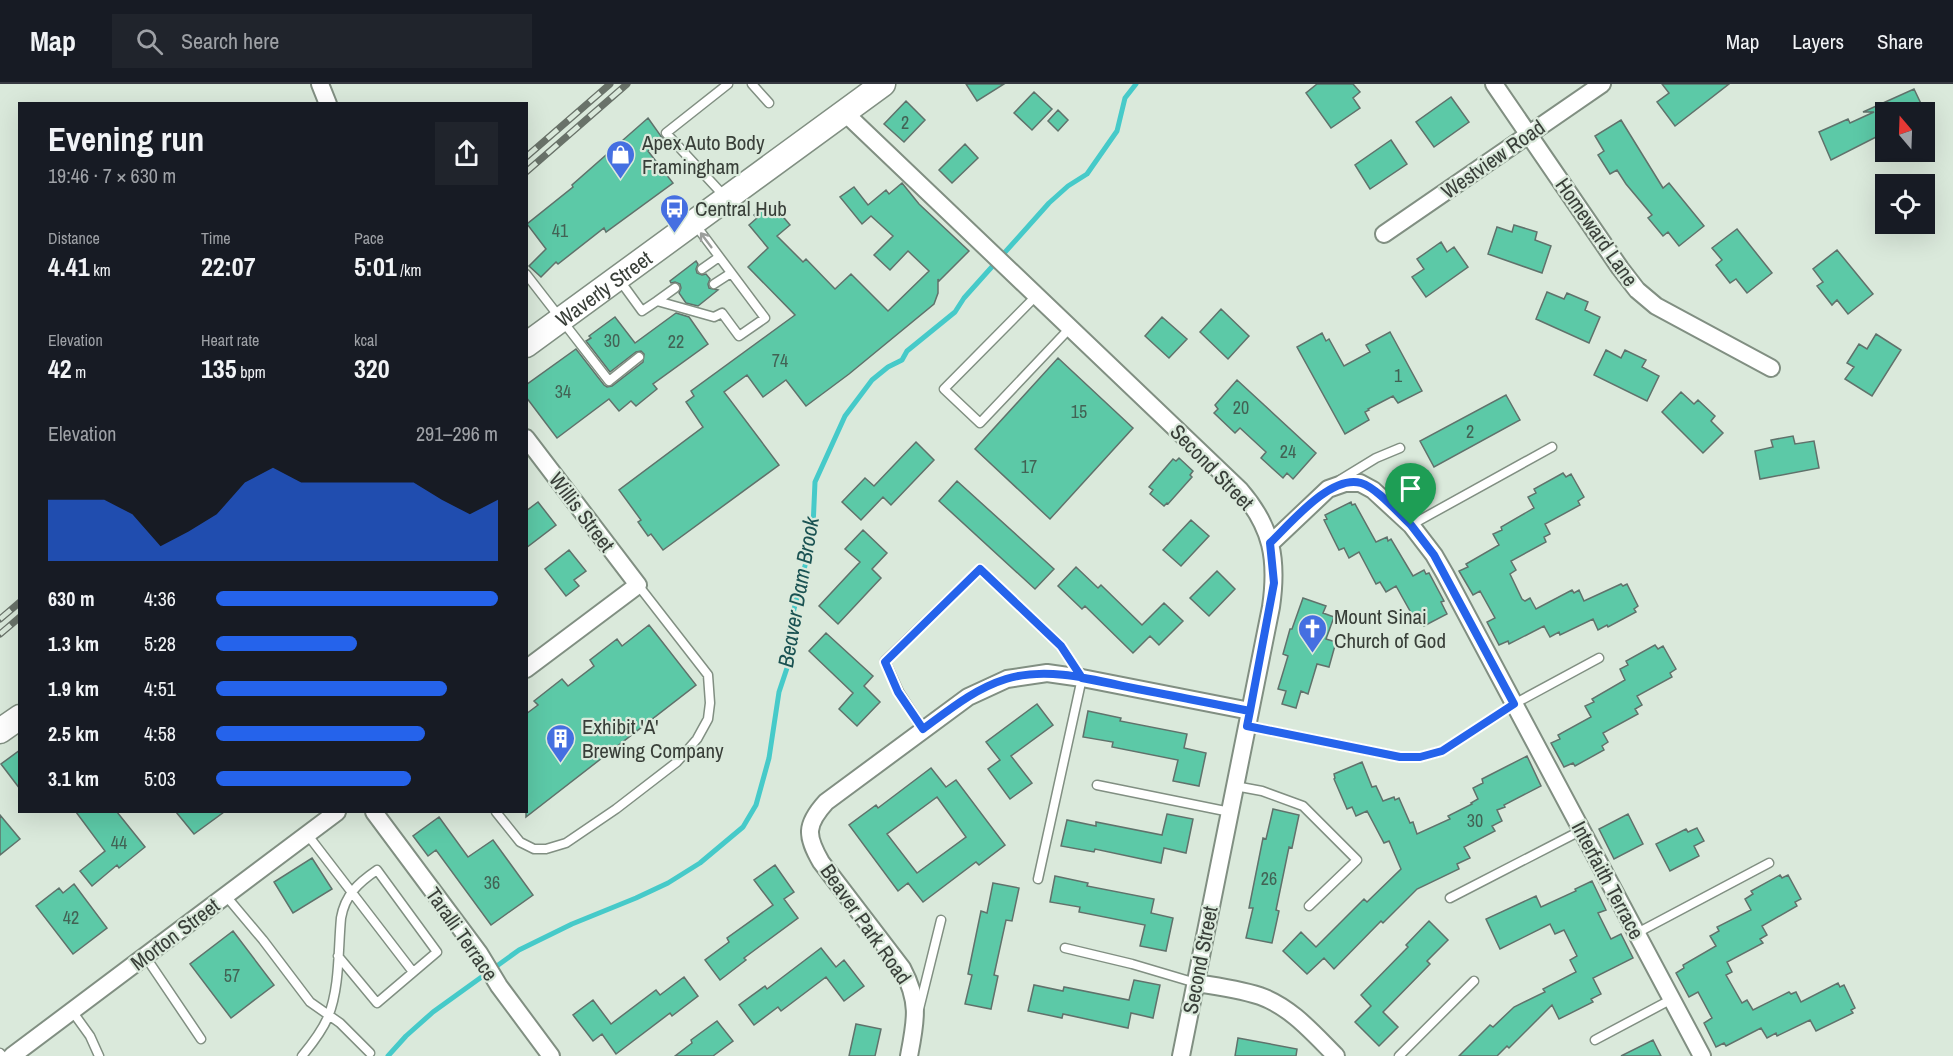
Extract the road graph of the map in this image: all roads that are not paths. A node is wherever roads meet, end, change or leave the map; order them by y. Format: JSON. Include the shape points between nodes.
{"nodes":[{"id":1,"x":320,"y":84,"type":"edge"},
{"id":2,"x":728,"y":84,"type":"edge"},
{"id":3,"x":752,"y":84,"type":"edge"},
{"id":4,"x":883,"y":84,"type":"edge"},
{"id":5,"x":1494,"y":84,"type":"edge"},
{"id":6,"x":1602,"y":84,"type":"edge"},
{"id":7,"x":327,"y":102,"type":"edge"},
{"id":8,"x":769,"y":103,"type":"dead end"},
{"id":9,"x":844,"y":112,"type":"junction"},
{"id":10,"x":1530,"y":134,"type":"junction"},
{"id":11,"x":726,"y":198,"type":"junction"},
{"id":12,"x":694,"y":223,"type":"junction"},
{"id":13,"x":1384,"y":234,"type":"dead end"},
{"id":14,"x":719,"y":256,"type":"junction"},
{"id":15,"x":702,"y":269,"type":"dead end"},
{"id":16,"x":731,"y":273,"type":"junction"},
{"id":17,"x":528,"y":276,"type":"edge"},
{"id":18,"x":618,"y":278,"type":"junction"},
{"id":19,"x":714,"y":284,"type":"dead end"},
{"id":20,"x":675,"y":288,"type":"dead end"},
{"id":21,"x":1036,"y":296,"type":"junction"},
{"id":22,"x":657,"y":301,"type":"junction"},
{"id":23,"x":562,"y":319,"type":"junction"},
{"id":24,"x":1071,"y":328,"type":"junction"},
{"id":25,"x":528,"y":344,"type":"edge"},
{"id":26,"x":639,"y":357,"type":"dead end"},
{"id":27,"x":1771,"y":368,"type":"dead end"},
{"id":28,"x":528,"y":441,"type":"edge"},
{"id":29,"x":1552,"y":447,"type":"dead end"},
{"id":30,"x":1400,"y":448,"type":"dead end"},
{"id":31,"x":1328,"y":489,"type":"junction"},
{"id":32,"x":1411,"y":525,"type":"junction"},
{"id":33,"x":1270,"y":543,"type":"junction"},
{"id":34,"x":638,"y":585,"type":"junction"},
{"id":35,"x":1599,"y":658,"type":"dead end"},
{"id":36,"x":528,"y":668,"type":"edge"},
{"id":37,"x":1082,"y":678,"type":"junction"},
{"id":38,"x":1514,"y":704,"type":"junction"},
{"id":39,"x":18,"y":718,"type":"edge"},
{"id":40,"x":1249,"y":719,"type":"junction"},
{"id":41,"x":923,"y":729,"type":"junction"},
{"id":42,"x":0,"y":731,"type":"edge"},
{"id":43,"x":1097,"y":785,"type":"dead end"},
{"id":44,"x":1235,"y":786,"type":"junction"},
{"id":45,"x":1230,"y":812,"type":"junction"},
{"id":46,"x":336,"y":813,"type":"edge"},
{"id":47,"x":375,"y":813,"type":"edge"},
{"id":48,"x":497,"y":813,"type":"edge"},
{"id":49,"x":1582,"y":830,"type":"junction"},
{"id":50,"x":307,"y":834,"type":"junction"},
{"id":51,"x":1769,"y":863,"type":"dead end"},
{"id":52,"x":1038,"y":879,"type":"dead end"},
{"id":53,"x":351,"y":892,"type":"junction"},
{"id":54,"x":226,"y":896,"type":"junction"},
{"id":55,"x":1450,"y":898,"type":"dead end"},
{"id":56,"x":1310,"y":906,"type":"dead end"},
{"id":57,"x":941,"y":920,"type":"dead end"},
{"id":58,"x":1637,"y":933,"type":"junction"},
{"id":59,"x":1065,"y":948,"type":"dead end"},
{"id":60,"x":145,"y":956,"type":"junction"},
{"id":61,"x":338,"y":956,"type":"junction"},
{"id":62,"x":413,"y":972,"type":"junction"},
{"id":63,"x":1474,"y":981,"type":"dead end"},
{"id":64,"x":1196,"y":983,"type":"junction"},
{"id":65,"x":1672,"y":999,"type":"junction"},
{"id":66,"x":72,"y":1011,"type":"junction"},
{"id":67,"x":328,"y":1015,"type":"junction"},
{"id":68,"x":916,"y":1021,"type":"junction"},
{"id":69,"x":201,"y":1039,"type":"dead end"},
{"id":70,"x":1595,"y":1040,"type":"dead end"},
{"id":71,"x":370,"y":1053,"type":"dead end"},
{"id":72,"x":12,"y":1056,"type":"edge"},
{"id":73,"x":99,"y":1056,"type":"edge"},
{"id":74,"x":302,"y":1056,"type":"edge"},
{"id":75,"x":551,"y":1056,"type":"edge"},
{"id":76,"x":909,"y":1056,"type":"edge"},
{"id":77,"x":1181,"y":1056,"type":"edge"},
{"id":78,"x":1336,"y":1056,"type":"edge"},
{"id":79,"x":1399,"y":1056,"type":"edge"},
{"id":80,"x":1702,"y":1056,"type":"edge"}],
"edges":[{"from":1,"to":7,"type":"street"},
{"from":2,"to":11,"type":"lane","via":[[666,133]]},
{"from":3,"to":8,"type":"lane"},
{"from":4,"to":9,"type":"main road","name":"Waverly Street"},
{"from":5,"to":10,"type":"street","name":"Homeward Lane"},
{"from":6,"to":10,"type":"street","name":"Westview Road"},
{"from":9,"to":11,"type":"main road","name":"Waverly Street"},
{"from":9,"to":21,"type":"street","name":"Second Street"},
{"from":10,"to":13,"type":"street","name":"Westview Road"},
{"from":10,"to":27,"type":"street","name":"Homeward Lane","via":[[1637,290],[1676,318]]},
{"from":11,"to":12,"type":"main road","name":"Waverly Street"},
{"from":14,"to":12,"type":"lane","one_way":true},
{"from":12,"to":18,"type":"main road","name":"Waverly Street"},
{"from":14,"to":15,"type":"lane"},
{"from":14,"to":16,"type":"lane"},
{"from":16,"to":19,"type":"lane"},
{"from":16,"to":22,"type":"lane","via":[[765,318],[739,336],[722,313],[714,317]]},
{"from":17,"to":23,"type":"lane"},
{"from":18,"to":22,"type":"lane","via":[[642,311]]},
{"from":18,"to":23,"type":"main road","name":"Waverly Street"},
{"from":20,"to":22,"type":"lane"},
{"from":21,"to":24,"type":"street","name":"Second Street"},
{"from":21,"to":24,"type":"lane","via":[[944,389],[980,423]]},
{"from":23,"to":25,"type":"main road","name":"Waverly Street"},
{"from":23,"to":26,"type":"lane","via":[[609,381]]},
{"from":24,"to":33,"type":"street","name":"Second Street","via":[[1240,490],[1263,522]]},
{"from":28,"to":34,"type":"street","name":"Willis Street"},
{"from":29,"to":32,"type":"lane"},
{"from":30,"to":31,"type":"lane","via":[[1354,470]]},
{"from":31,"to":32,"type":"street","name":"Interfaith Terrace","via":[[1360,483]]},
{"from":31,"to":33,"type":"street"},
{"from":32,"to":38,"type":"street","name":"Interfaith Terrace","via":[[1434,555]]},
{"from":33,"to":40,"type":"street","name":"Second Street","via":[[1274,583]]},
{"from":34,"to":36,"type":"street"},
{"from":34,"to":48,"type":"lane","via":[[708,675],[711,703],[708,719],[697,739],[677,762],[566,843],[534,849],[520,842]]},
{"from":35,"to":38,"type":"lane"},
{"from":37,"to":40,"type":"street"},
{"from":37,"to":41,"type":"street","via":[[1047,673],[1007,679],[968,697]]},
{"from":37,"to":41,"type":"lane","via":[[1061,646],[980,569],[885,662],[898,692]]},
{"from":37,"to":52,"type":"lane"},
{"from":38,"to":40,"type":"lane","via":[[1442,751],[1420,757],[1400,757]]},
{"from":38,"to":49,"type":"street","name":"Interfaith Terrace"},
{"from":39,"to":42,"type":"main road"},
{"from":40,"to":44,"type":"street","name":"Second Street"},
{"from":41,"to":68,"type":"street","name":"Beaver Park Road","via":[[826,802],[815,814],[810,830],[811,845],[821,862],[902,968],[915,1001]]},
{"from":43,"to":45,"type":"lane"},
{"from":44,"to":45,"type":"street","name":"Second Street"},
{"from":44,"to":56,"type":"lane","via":[[1303,806],[1357,860]]},
{"from":45,"to":64,"type":"street","name":"Second Street"},
{"from":46,"to":50,"type":"street","name":"Morton Street"},
{"from":47,"to":75,"type":"street","name":"Taralli Terrace"},
{"from":49,"to":55,"type":"lane"},
{"from":49,"to":58,"type":"street","name":"Interfaith Terrace"},
{"from":50,"to":53,"type":"lane"},
{"from":50,"to":54,"type":"street","name":"Morton Street"},
{"from":51,"to":58,"type":"lane"},
{"from":53,"to":61,"type":"lane","via":[[342,911]]},
{"from":53,"to":62,"type":"lane"},
{"from":53,"to":62,"type":"lane","via":[[377,870],[437,952]]},
{"from":54,"to":60,"type":"street","name":"Morton Street"},
{"from":54,"to":67,"type":"lane","via":[[310,1002]]},
{"from":57,"to":68,"type":"lane"},
{"from":58,"to":65,"type":"street","name":"Interfaith Terrace"},
{"from":59,"to":64,"type":"lane"},
{"from":60,"to":66,"type":"street","name":"Morton Street"},
{"from":60,"to":69,"type":"lane"},
{"from":61,"to":62,"type":"lane","via":[[377,1004]]},
{"from":61,"to":67,"type":"lane"},
{"from":63,"to":79,"type":"lane"},
{"from":64,"to":77,"type":"street","name":"Second Street"},
{"from":64,"to":78,"type":"street","via":[[1252,994],[1277,1005],[1305,1024]]},
{"from":65,"to":70,"type":"lane"},
{"from":65,"to":80,"type":"street","name":"Interfaith Terrace"},
{"from":66,"to":72,"type":"street","name":"Morton Street"},
{"from":66,"to":73,"type":"lane"},
{"from":67,"to":71,"type":"lane"},
{"from":67,"to":74,"type":"lane"},
{"from":68,"to":76,"type":"street","name":"Beaver Park Road"}]}
